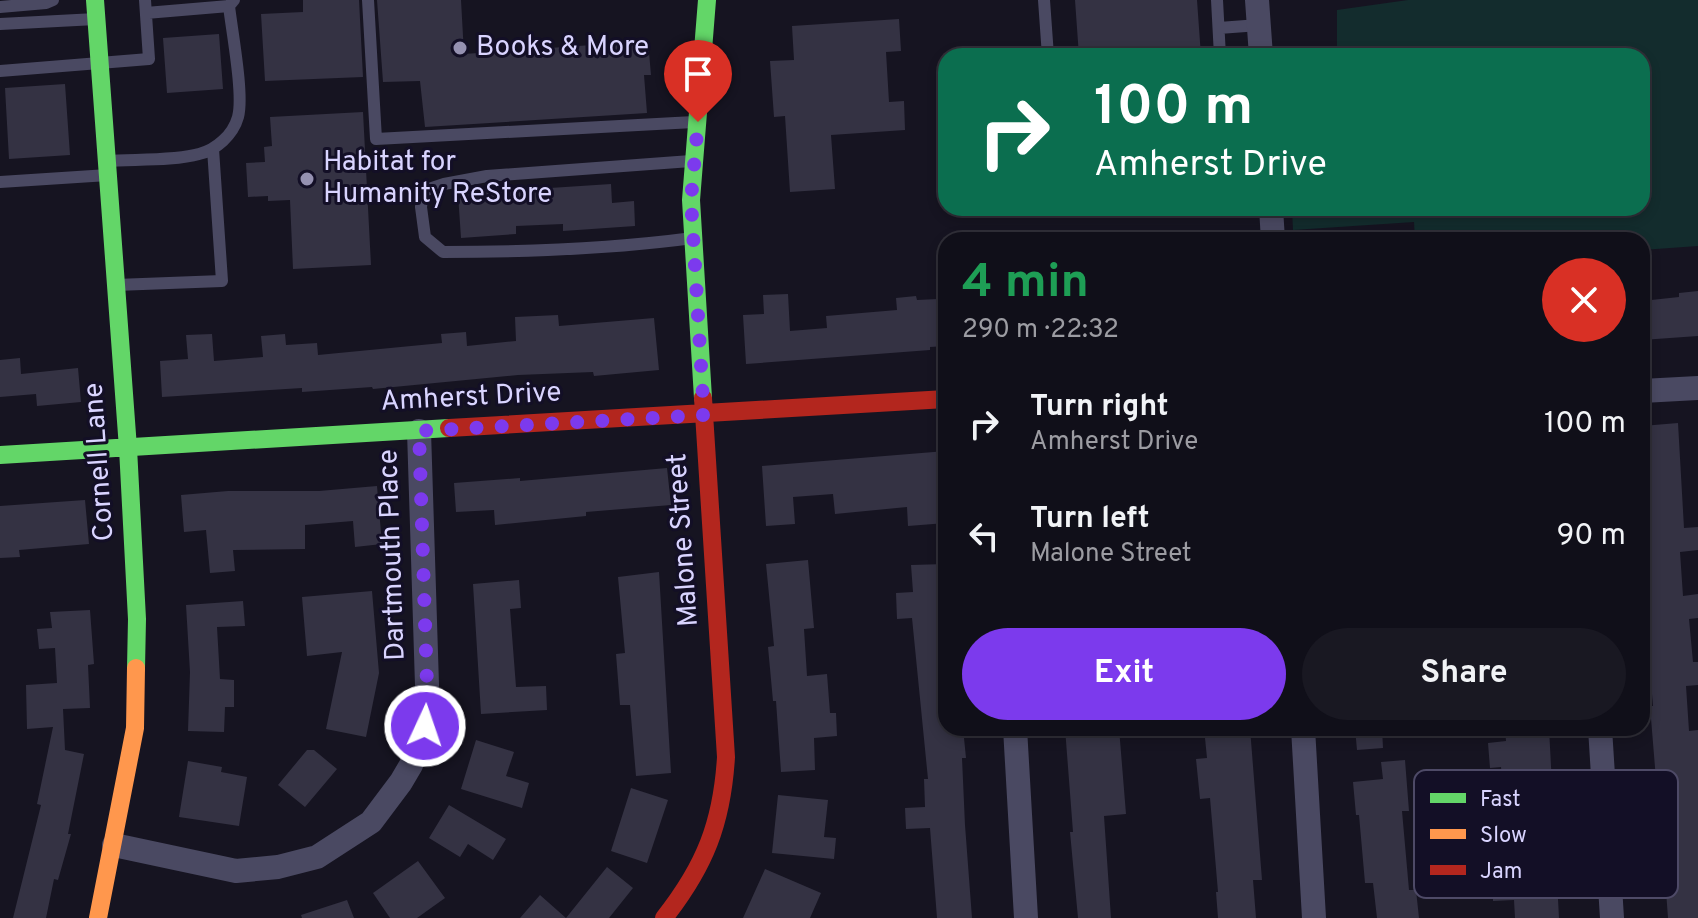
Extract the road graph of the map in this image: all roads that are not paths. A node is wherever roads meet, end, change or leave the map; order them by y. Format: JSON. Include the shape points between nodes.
{"nodes":[{"id":1,"x":53,"y":0,"type":"edge"},
{"id":2,"x":368,"y":0,"type":"edge"},
{"id":3,"x":707,"y":0,"type":"edge"},
{"id":4,"x":1044,"y":0,"type":"edge"},
{"id":5,"x":1217,"y":0,"type":"edge"},
{"id":6,"x":1257,"y":0,"type":"edge"},
{"id":7,"x":231,"y":3,"type":"edge"},
{"id":8,"x":146,"y":6,"type":"edge"},
{"id":9,"x":0,"y":7,"type":"edge"},
{"id":10,"x":96,"y":10,"type":"edge"},
{"id":11,"x":0,"y":24,"type":"edge"},
{"id":12,"x":1259,"y":25,"type":"junction"},
{"id":13,"x":1219,"y":28,"type":"junction"},
{"id":14,"x":1047,"y":48,"type":"edge"},
{"id":15,"x":1220,"y":48,"type":"edge"},
{"id":16,"x":1260,"y":48,"type":"edge"},
{"id":17,"x":100,"y":65,"type":"junction"},
{"id":18,"x":0,"y":71,"type":"edge"},
{"id":19,"x":698,"y":122,"type":"junction"},
{"id":20,"x":213,"y":149,"type":"junction"},
{"id":21,"x":694,"y":161,"type":"junction"},
{"id":22,"x":107,"y":168,"type":"junction"},
{"id":23,"x":0,"y":182,"type":"edge"},
{"id":24,"x":693,"y":238,"type":"junction"},
{"id":25,"x":116,"y":285,"type":"junction"},
{"id":26,"x":1698,"y":388,"type":"edge"},
{"id":27,"x":1650,"y":391,"type":"edge"},
{"id":28,"x":938,"y":400,"type":"edge"},
{"id":29,"x":704,"y":415,"type":"junction"},
{"id":30,"x":419,"y":431,"type":"junction"},
{"id":31,"x":128,"y":448,"type":"junction"},
{"id":32,"x":0,"y":455,"type":"edge"},
{"id":33,"x":1015,"y":736,"type":"edge"},
{"id":34,"x":1303,"y":736,"type":"edge"},
{"id":35,"x":1601,"y":736,"type":"edge"},
{"id":36,"x":1603,"y":770,"type":"edge"},
{"id":37,"x":114,"y":845,"type":"junction"},
{"id":38,"x":1611,"y":898,"type":"edge"},
{"id":39,"x":98,"y":918,"type":"edge"},
{"id":40,"x":664,"y":918,"type":"edge"},
{"id":41,"x":1026,"y":918,"type":"edge"},
{"id":42,"x":1314,"y":918,"type":"edge"},
{"id":43,"x":1612,"y":918,"type":"edge"}],
"edges":[{"from":1,"to":9,"type":"lane"},
{"from":2,"to":19,"type":"lane","via":[[376,139]]},
{"from":3,"to":19,"type":"street","name":"Malone Street"},
{"from":4,"to":14,"type":"lane"},
{"from":5,"to":13,"type":"lane"},
{"from":6,"to":12,"type":"street"},
{"from":7,"to":8,"type":"lane"},
{"from":7,"to":20,"type":"lane","via":[[238,117]]},
{"from":8,"to":17,"type":"lane","via":[[149,59]]},
{"from":10,"to":11,"type":"lane"},
{"from":10,"to":17,"type":"street","name":"Cornell Lane"},
{"from":12,"to":13,"type":"lane"},
{"from":12,"to":16,"type":"street"},
{"from":13,"to":15,"type":"lane"},
{"from":17,"to":18,"type":"lane"},
{"from":17,"to":22,"type":"street","name":"Cornell Lane"},
{"from":19,"to":21,"type":"street","name":"Malone Street"},
{"from":20,"to":22,"type":"lane"},
{"from":20,"to":25,"type":"lane","via":[[222,281]]},
{"from":21,"to":24,"type":"street","name":"Malone Street"},
{"from":21,"to":24,"type":"lane","via":[[487,176],[423,191],[421,207],[425,237],[443,252],[529,252]]},
{"from":22,"to":23,"type":"lane"},
{"from":22,"to":25,"type":"street","name":"Cornell Lane"},
{"from":24,"to":29,"type":"street","name":"Malone Street"},
{"from":25,"to":31,"type":"street","name":"Cornell Lane"},
{"from":26,"to":27,"type":"street"},
{"from":28,"to":29,"type":"street","name":"Amherst Drive"},
{"from":29,"to":30,"type":"street","name":"Amherst Drive"},
{"from":29,"to":40,"type":"street","name":"Malone Street","via":[[725,784],[715,836]]},
{"from":30,"to":31,"type":"street","name":"Amherst Drive"},
{"from":30,"to":37,"type":"street","name":"Dartmouth Place","via":[[425,726],[401,782],[371,822],[317,857],[278,867],[236,871]]},
{"from":31,"to":32,"type":"street","name":"Amherst Drive"},
{"from":31,"to":37,"type":"street","name":"Cornell Lane","via":[[137,619],[135,728]]},
{"from":33,"to":41,"type":"street"},
{"from":34,"to":42,"type":"street"},
{"from":35,"to":36,"type":"street"},
{"from":37,"to":39,"type":"street","name":"Cornell Lane"},
{"from":38,"to":43,"type":"street"}]}
